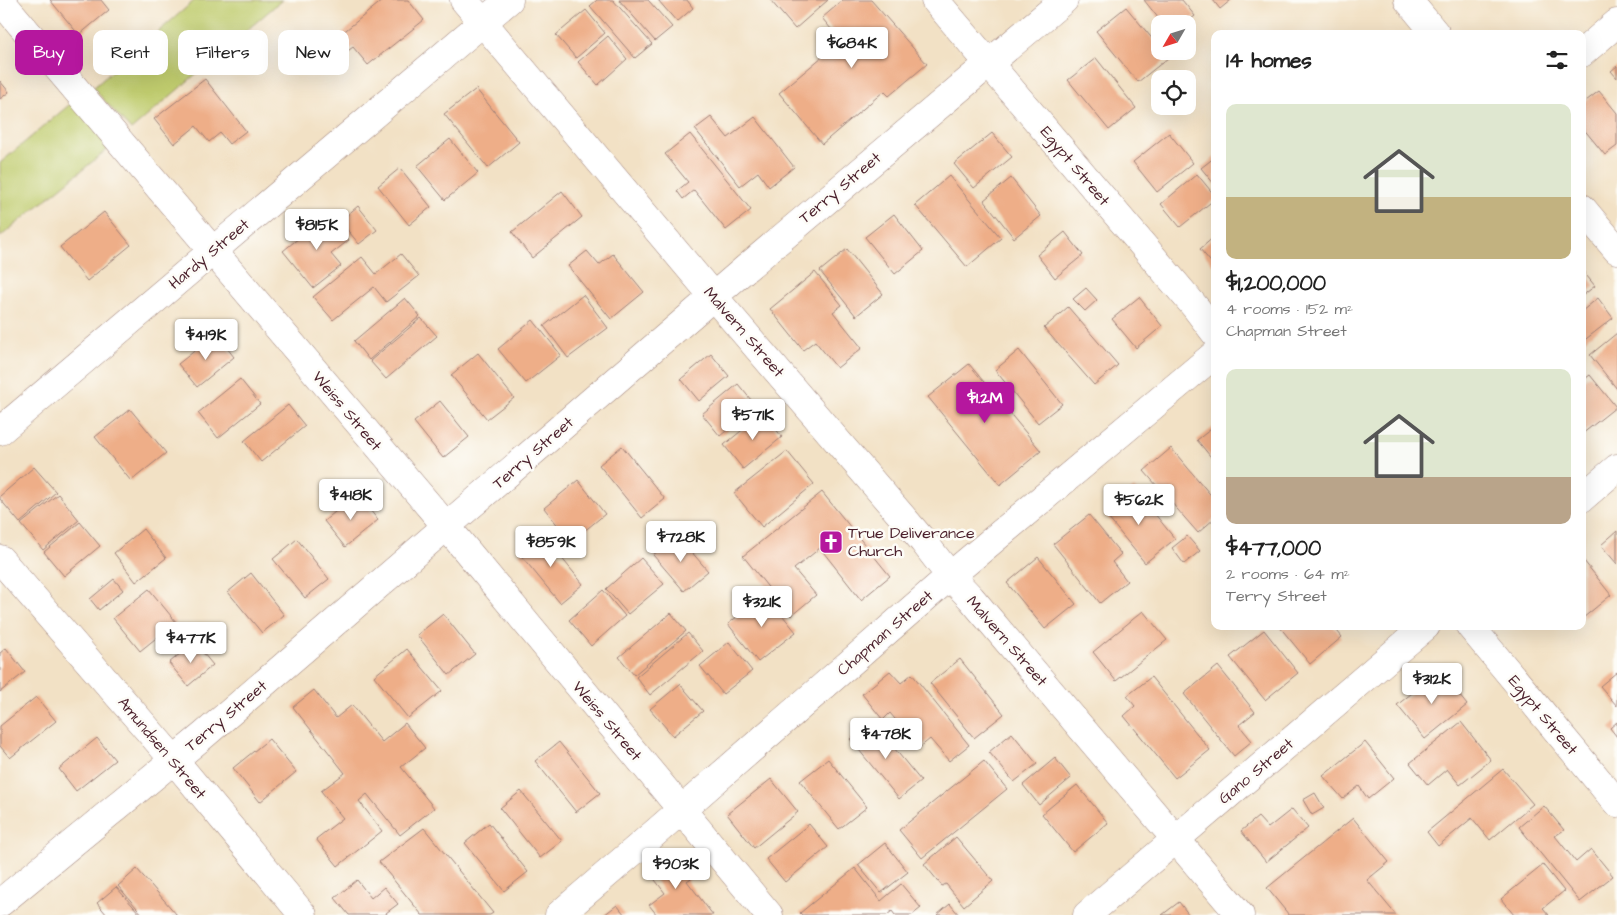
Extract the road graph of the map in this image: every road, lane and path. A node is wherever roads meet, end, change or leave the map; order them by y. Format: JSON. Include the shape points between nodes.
{"nodes":[{"id":1,"x":0,"y":0,"type":"edge"},
{"id":2,"x":464,"y":0,"type":"edge"},
{"id":3,"x":509,"y":0,"type":"edge"},
{"id":4,"x":935,"y":0,"type":"edge"},
{"id":5,"x":1064,"y":0,"type":"edge"},
{"id":6,"x":1408,"y":0,"type":"edge"},
{"id":7,"x":483,"y":22,"type":"junction"},
{"id":8,"x":1617,"y":24,"type":"edge"},
{"id":9,"x":1433,"y":30,"type":"edge"},
{"id":10,"x":1586,"y":50,"type":"edge"},
{"id":11,"x":988,"y":63,"type":"junction"},
{"id":12,"x":1586,"y":213,"type":"edge"},
{"id":13,"x":1617,"y":250,"type":"edge"},
{"id":14,"x":212,"y":251,"type":"junction"},
{"id":15,"x":713,"y":296,"type":"junction"},
{"id":16,"x":1211,"y":328,"type":"edge"},
{"id":17,"x":1211,"y":357,"type":"edge"},
{"id":18,"x":0,"y":431,"type":"edge"},
{"id":19,"x":1617,"y":468,"type":"edge"},
{"id":20,"x":1586,"y":495,"type":"edge"},
{"id":21,"x":447,"y":527,"type":"junction"},
{"id":22,"x":0,"y":559,"type":"edge"},
{"id":23,"x":950,"y":576,"type":"junction"},
{"id":24,"x":1421,"y":630,"type":"edge"},
{"id":25,"x":1473,"y":630,"type":"edge"},
{"id":26,"x":174,"y":760,"type":"junction"},
{"id":27,"x":1617,"y":803,"type":"edge"},
{"id":28,"x":681,"y":811,"type":"junction"},
{"id":29,"x":1176,"y":839,"type":"junction"},
{"id":30,"x":0,"y":904,"type":"edge"},
{"id":31,"x":303,"y":915,"type":"edge"},
{"id":32,"x":559,"y":915,"type":"edge"},
{"id":33,"x":769,"y":915,"type":"edge"},
{"id":34,"x":1087,"y":915,"type":"edge"},
{"id":35,"x":1240,"y":915,"type":"edge"}],
"edges":[{"from":1,"to":14,"type":"street","name":"Weiss Street"},
{"from":2,"to":7,"type":"street","name":"Malvern Street"},
{"from":3,"to":7,"type":"street","name":"Hardy Street"},
{"from":4,"to":11,"type":"street","name":"Egypt Street"},
{"from":5,"to":11,"type":"street","name":"Terry Street"},
{"from":6,"to":9,"type":"street"},
{"from":7,"to":14,"type":"street","name":"Hardy Street"},
{"from":7,"to":15,"type":"street","name":"Malvern Street"},
{"from":8,"to":10,"type":"street"},
{"from":11,"to":15,"type":"street","name":"Terry Street"},
{"from":11,"to":16,"type":"street","name":"Egypt Street"},
{"from":12,"to":13,"type":"street"},
{"from":14,"to":18,"type":"street","name":"Hardy Street"},
{"from":14,"to":21,"type":"street","name":"Weiss Street"},
{"from":15,"to":21,"type":"street","name":"Terry Street"},
{"from":15,"to":23,"type":"street","name":"Malvern Street"},
{"from":17,"to":23,"type":"street","name":"Chapman Street"},
{"from":19,"to":20,"type":"street"},
{"from":21,"to":26,"type":"street","name":"Terry Street"},
{"from":21,"to":28,"type":"street","name":"Weiss Street"},
{"from":22,"to":26,"type":"street","name":"Amundsen Street"},
{"from":23,"to":28,"type":"street","name":"Chapman Street"},
{"from":23,"to":29,"type":"street","name":"Malvern Street"},
{"from":24,"to":29,"type":"street","name":"Gano Street"},
{"from":25,"to":27,"type":"street","name":"Egypt Street"},
{"from":26,"to":30,"type":"street","name":"Terry Street"},
{"from":26,"to":31,"type":"street","name":"Amundsen Street"},
{"from":28,"to":32,"type":"street","name":"Chapman Street"},
{"from":28,"to":33,"type":"street","name":"Weiss Street"},
{"from":29,"to":34,"type":"street","name":"Gano Street"},
{"from":29,"to":35,"type":"street","name":"Malvern Street"}]}
